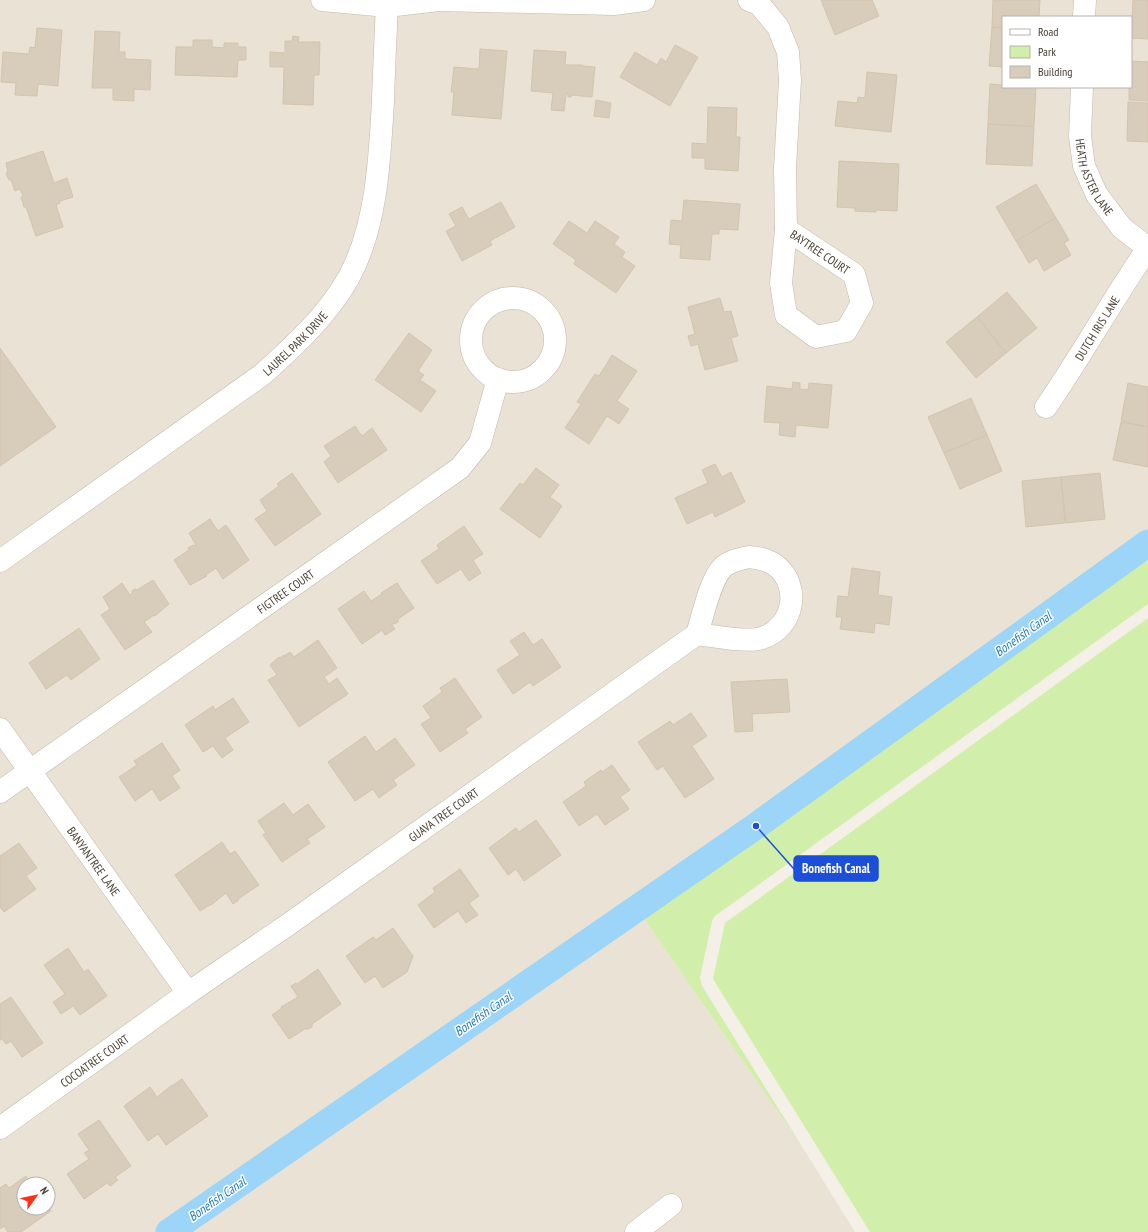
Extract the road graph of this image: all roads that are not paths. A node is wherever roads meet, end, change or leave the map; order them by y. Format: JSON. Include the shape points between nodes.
{"nodes":[{"id":1,"x":322,"y":0,"type":"edge"},
{"id":2,"x":644,"y":0,"type":"edge"},
{"id":3,"x":749,"y":0,"type":"edge"},
{"id":4,"x":1085,"y":0,"type":"edge"},
{"id":5,"x":387,"y":3,"type":"edge"},
{"id":6,"x":1084,"y":16,"type":"edge"},
{"id":7,"x":1082,"y":88,"type":"edge"},
{"id":8,"x":786,"y":229,"type":"junction"},
{"id":9,"x":1148,"y":248,"type":"edge"},
{"id":10,"x":498,"y":379,"type":"dead end"},
{"id":11,"x":1046,"y":407,"type":"dead end"},
{"id":12,"x":0,"y":561,"type":"edge"},
{"id":13,"x":697,"y":634,"type":"junction"},
{"id":14,"x":0,"y":729,"type":"edge"},
{"id":15,"x":30,"y":771,"type":"junction"},
{"id":16,"x":0,"y":792,"type":"edge"},
{"id":17,"x":188,"y":993,"type":"junction"},
{"id":18,"x":0,"y":1128,"type":"edge"},
{"id":19,"x":671,"y":1205,"type":"dead end"},
{"id":20,"x":636,"y":1232,"type":"edge"}],
"edges":[{"from":1,"to":5,"type":"street"},
{"from":2,"to":5,"type":"street","via":[[614,4],[439,0]]},
{"from":3,"to":8,"type":"street","name":"BAYTREE COURT","via":[[759,4],[778,27],[788,52],[790,80],[785,168]]},
{"from":4,"to":6,"type":"street"},
{"from":5,"to":12,"type":"street","name":"LAUREL PARK DRIVE","via":[[381,134],[371,211],[362,245],[349,276],[325,312],[296,344],[263,374]]},
{"from":7,"to":9,"type":"street","name":"HEATH ASTER LANE","via":[[1080,136],[1084,166],[1097,195],[1122,228]]},
{"from":8,"to":8,"type":"street","name":"BAYTREE COURT","via":[[781,283],[786,315],[816,337],[846,331],[862,303],[854,274]]},
{"from":9,"to":11,"type":"street","name":"DUTCH IRIS LANE"},
{"from":10,"to":15,"type":"street","name":"FIGTREE COURT","via":[[480,443],[460,468]]},
{"from":13,"to":13,"type":"street","via":[[747,639],[760,639],[773,634],[789,613],[792,600],[790,587],[784,575],[762,558],[748,557],[735,560],[723,567],[714,578]]},
{"from":13,"to":17,"type":"street","name":"GUAVA TREE COURT"},
{"from":14,"to":15,"type":"street","name":"BANYANTREE LANE"},
{"from":15,"to":16,"type":"street","name":"FIGTREE COURT"},
{"from":15,"to":17,"type":"street","name":"BANYANTREE LANE"},
{"from":17,"to":18,"type":"street","name":"COCOATREE COURT"},
{"from":19,"to":20,"type":"street"}]}
